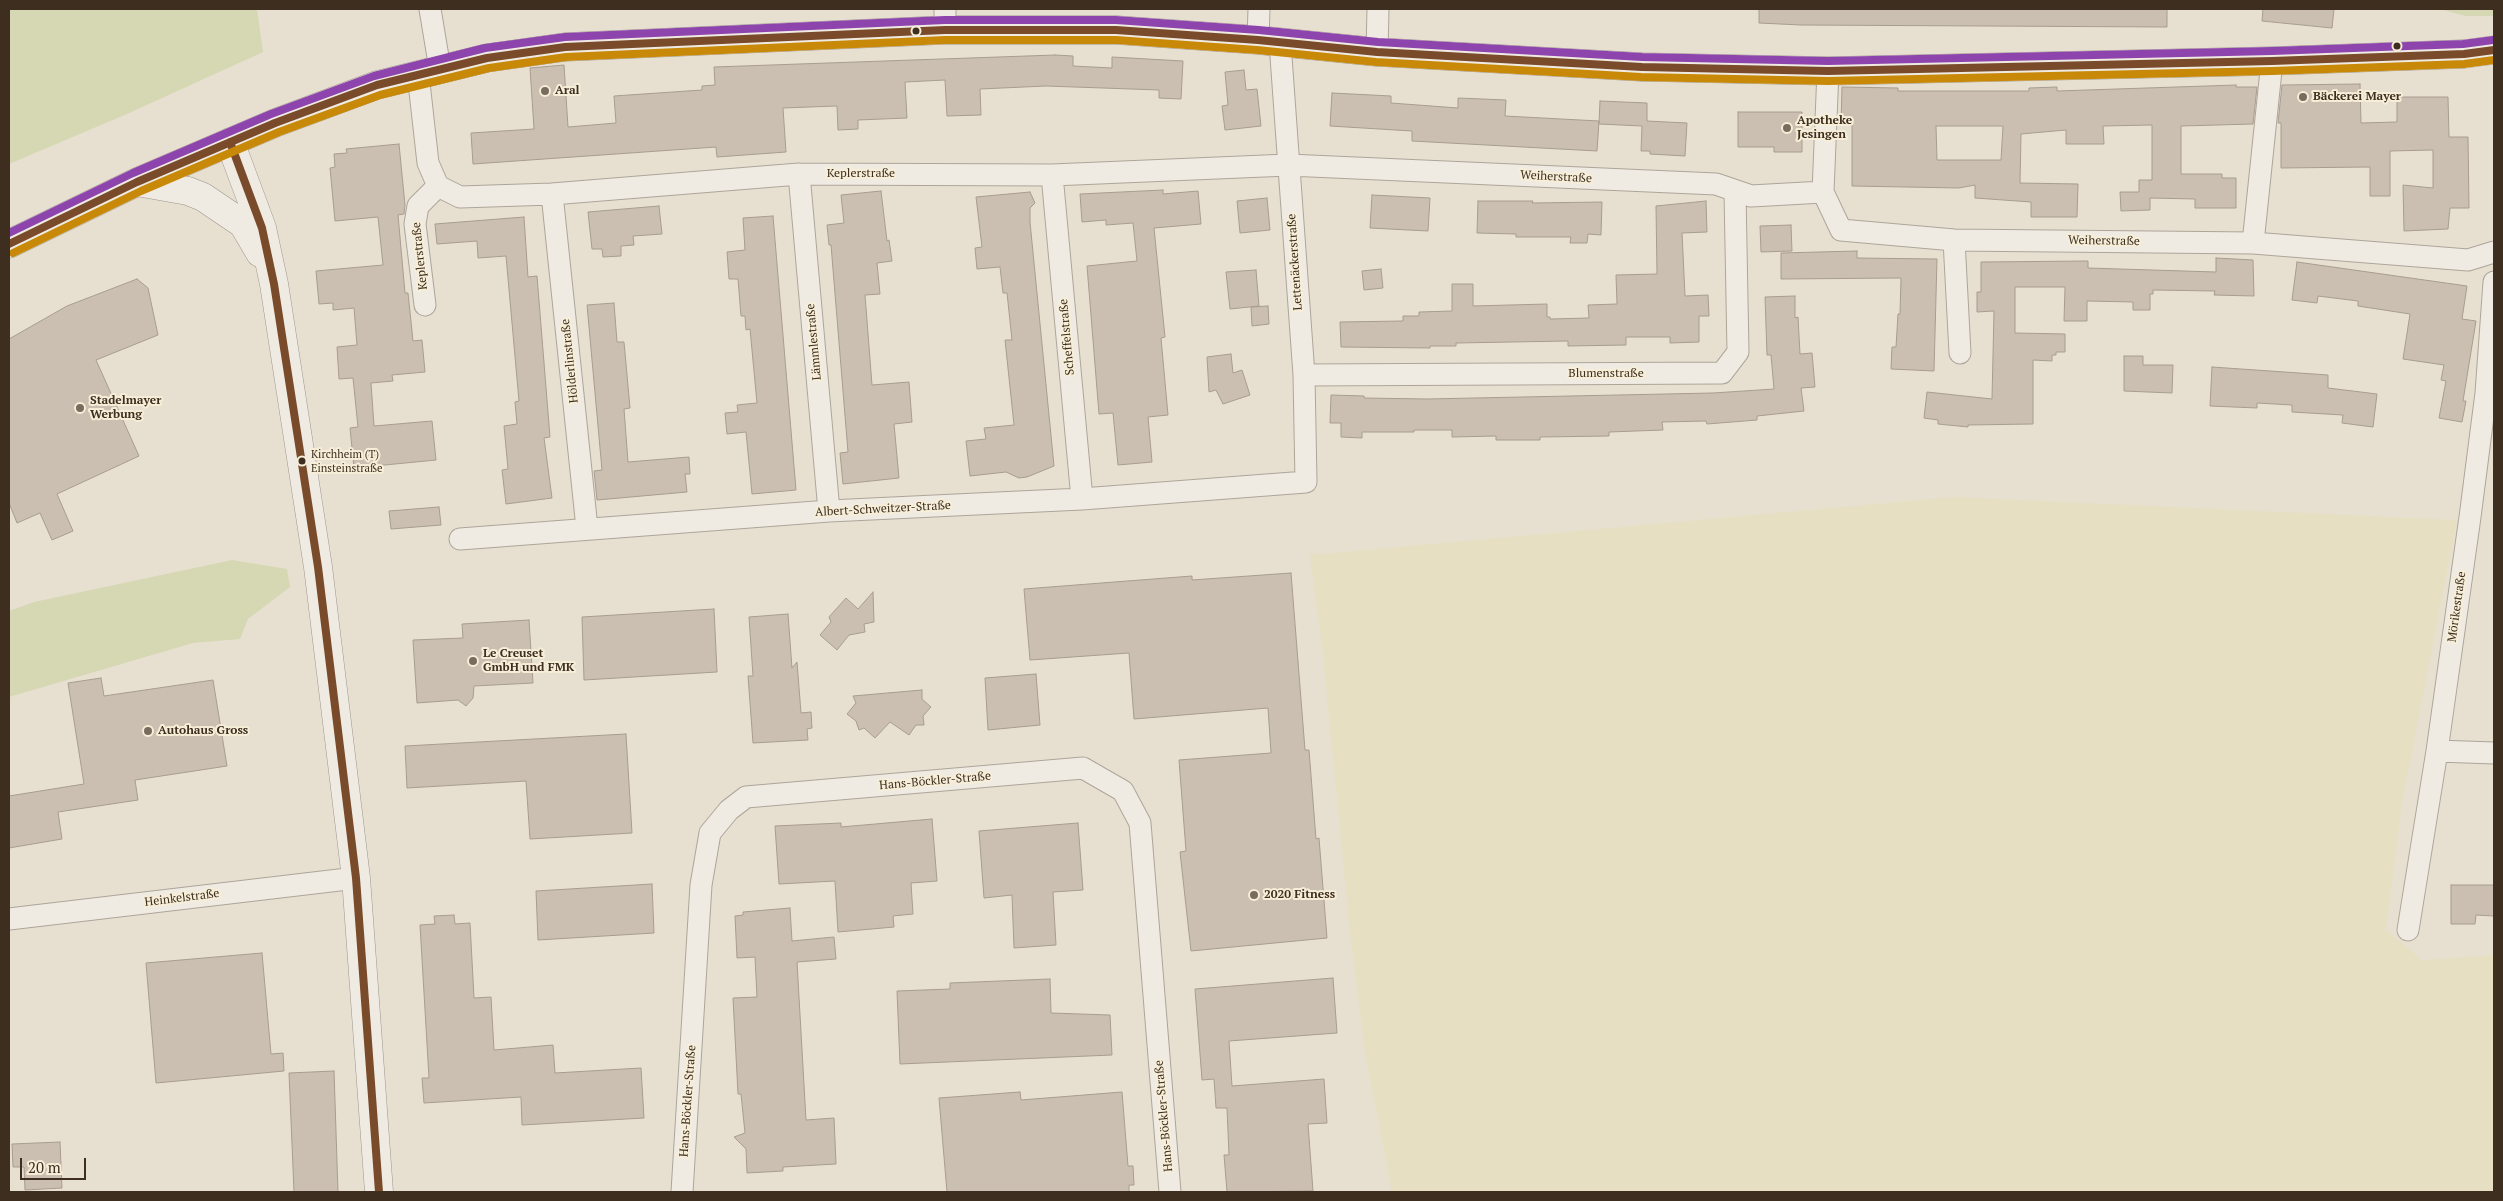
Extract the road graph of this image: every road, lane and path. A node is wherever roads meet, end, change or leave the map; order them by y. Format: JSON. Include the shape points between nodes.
{"nodes":[{"id":1,"x":430,"y":9,"type":"edge"},
{"id":2,"x":1259,"y":9,"type":"edge"},
{"id":3,"x":1378,"y":9,"type":"edge"},
{"id":4,"x":945,"y":19,"type":"edge"},
{"id":5,"x":1269,"y":41,"type":"junction"},
{"id":6,"x":2494,"y":51,"type":"edge"},
{"id":7,"x":1377,"y":52,"type":"junction"},
{"id":8,"x":2272,"y":61,"type":"junction"},
{"id":9,"x":429,"y":71,"type":"junction"},
{"id":10,"x":1828,"y":71,"type":"junction"},
{"id":11,"x":230,"y":142,"type":"junction"},
{"id":12,"x":1288,"y":165,"type":"junction"},
{"id":13,"x":799,"y":174,"type":"junction"},
{"id":14,"x":1052,"y":175,"type":"junction"},
{"id":15,"x":137,"y":182,"type":"junction"},
{"id":16,"x":438,"y":186,"type":"junction"},
{"id":17,"x":1735,"y":192,"type":"junction"},
{"id":18,"x":1823,"y":192,"type":"junction"},
{"id":19,"x":552,"y":194,"type":"junction"},
{"id":20,"x":1954,"y":240,"type":"junction"},
{"id":21,"x":2253,"y":243,"type":"junction"},
{"id":22,"x":9,"y":244,"type":"edge"},
{"id":23,"x":2494,"y":252,"type":"edge"},
{"id":24,"x":2494,"y":282,"type":"edge"},
{"id":25,"x":274,"y":284,"type":"junction"},
{"id":26,"x":425,"y":305,"type":"dead end"},
{"id":27,"x":1960,"y":353,"type":"dead end"},
{"id":28,"x":1304,"y":375,"type":"junction"},
{"id":29,"x":2490,"y":393,"type":"edge"},
{"id":30,"x":1306,"y":482,"type":"joint"},
{"id":31,"x":1082,"y":499,"type":"junction"},
{"id":32,"x":830,"y":511,"type":"junction"},
{"id":33,"x":587,"y":528,"type":"junction"},
{"id":34,"x":460,"y":539,"type":"dead end"},
{"id":35,"x":2437,"y":751,"type":"junction"},
{"id":36,"x":2494,"y":753,"type":"edge"},
{"id":37,"x":356,"y":878,"type":"junction"},
{"id":38,"x":9,"y":919,"type":"edge"},
{"id":39,"x":2408,"y":930,"type":"dead end"},
{"id":40,"x":379,"y":1192,"type":"edge"},
{"id":41,"x":682,"y":1192,"type":"edge"},
{"id":42,"x":1170,"y":1192,"type":"edge"}],
"edges":[{"from":1,"to":9,"type":"street"},
{"from":2,"to":5,"type":"street","name":"Lettenäckerstraße"},
{"from":3,"to":7,"type":"street"},
{"from":4,"to":5,"type":"main road"},
{"from":4,"to":9,"type":"main road","via":[[565,48],[487,58]]},
{"from":5,"to":7,"type":"main road"},
{"from":5,"to":12,"type":"street","name":"Lettenäckerstraße"},
{"from":6,"to":8,"type":"main road"},
{"from":7,"to":10,"type":"main road","via":[[1642,67]]},
{"from":8,"to":10,"type":"main road"},
{"from":8,"to":21,"type":"street"},
{"from":9,"to":11,"type":"main road","via":[[377,85]]},
{"from":9,"to":16,"type":"street","via":[[428,163]]},
{"from":10,"to":18,"type":"street","name":"Weiherstraße"},
{"from":11,"to":15,"type":"main road"},
{"from":11,"to":25,"type":"main road","via":[[262,228]]},
{"from":12,"to":14,"type":"street","name":"Keplerstraße"},
{"from":12,"to":17,"type":"street","name":"Weiherstraße","via":[[1716,184]]},
{"from":12,"to":28,"type":"street","name":"Lettenäckerstraße"},
{"from":13,"to":14,"type":"street","name":"Keplerstraße"},
{"from":13,"to":19,"type":"street","name":"Keplerstraße"},
{"from":13,"to":32,"type":"street","name":"Lämmlestraße"},
{"from":14,"to":31,"type":"street","name":"Scheffelstraße"},
{"from":15,"to":22,"type":"main road"},
{"from":15,"to":25,"type":"main road","via":[[188,191],[243,224]]},
{"from":16,"to":19,"type":"street","name":"Keplerstraße","via":[[460,198]]},
{"from":16,"to":26,"type":"street","name":"Keplerstraße","via":[[418,206],[415,224]]},
{"from":17,"to":18,"type":"street","name":"Weiherstraße","via":[[1751,196]]},
{"from":17,"to":28,"type":"street","name":"Blumenstraße","via":[[1738,352],[1722,373]]},
{"from":18,"to":20,"type":"street","name":"Weiherstraße","via":[[1840,230]]},
{"from":19,"to":33,"type":"street","name":"Hölderlinstraße"},
{"from":20,"to":21,"type":"street","name":"Weiherstraße"},
{"from":20,"to":27,"type":"street"},
{"from":21,"to":23,"type":"street","name":"Weiherstraße","via":[[2468,260]]},
{"from":24,"to":29,"type":"street","name":"Mörikestraße"},
{"from":25,"to":37,"type":"main road","via":[[318,567]]},
{"from":28,"to":30,"type":"street","name":"Lettenäckerstraße"},
{"from":29,"to":35,"type":"street","name":"Mörikestraße"},
{"from":30,"to":31,"type":"street","name":"Albert-Schweitzer-Straße"},
{"from":31,"to":32,"type":"street","name":"Albert-Schweitzer-Straße"},
{"from":32,"to":33,"type":"street","name":"Albert-Schweitzer-Straße"},
{"from":33,"to":34,"type":"street","name":"Albert-Schweitzer-Straße"},
{"from":35,"to":36,"type":"street"},
{"from":35,"to":39,"type":"street","name":"Mörikestraße"},
{"from":37,"to":38,"type":"street","name":"Heinkelstraße"},
{"from":37,"to":40,"type":"main road"},
{"from":41,"to":42,"type":"street","name":"Hans-Böckler-Straße","via":[[701,885],[710,833],[729,810],[746,797],[1083,768],[1123,791],[1140,823]]}]}
